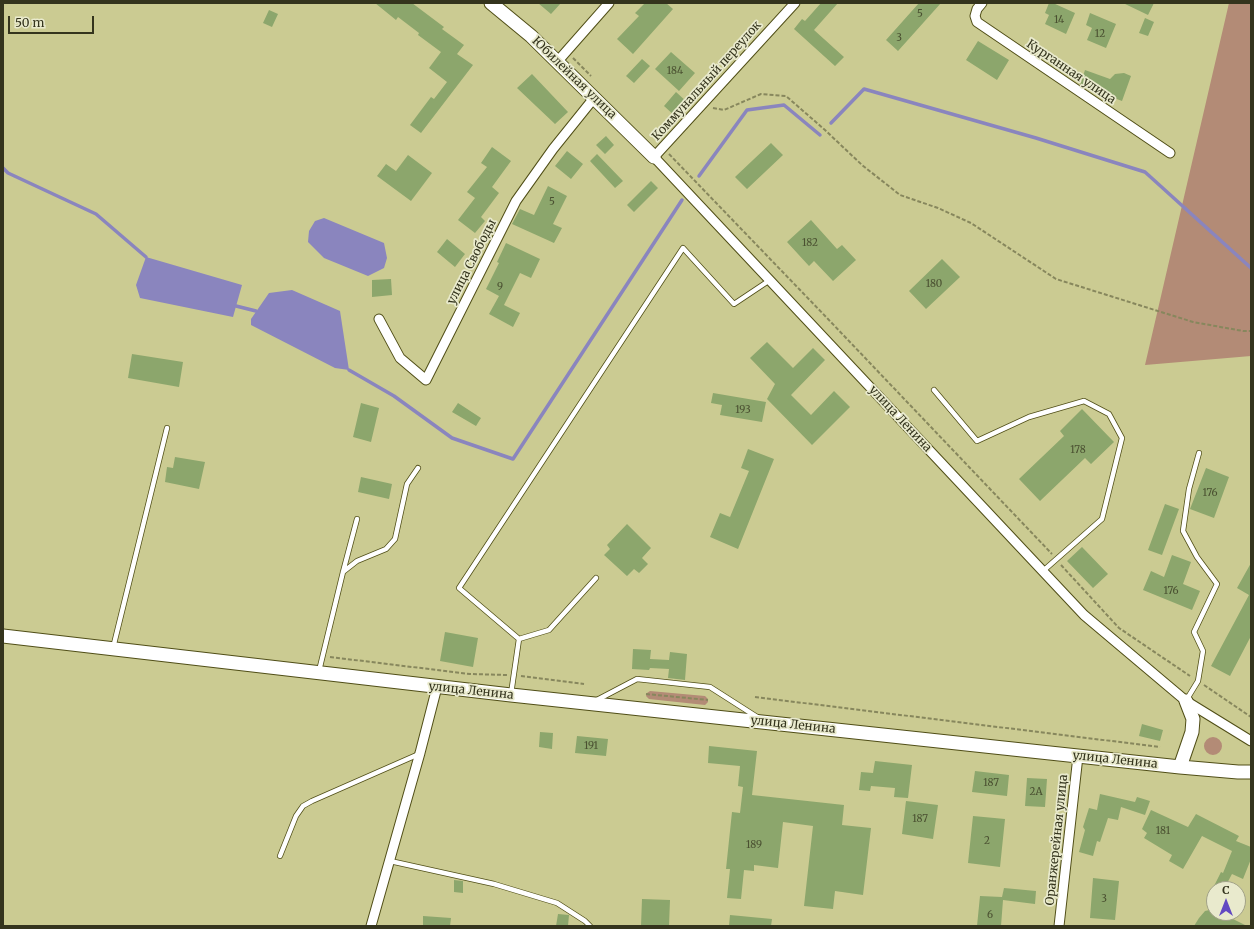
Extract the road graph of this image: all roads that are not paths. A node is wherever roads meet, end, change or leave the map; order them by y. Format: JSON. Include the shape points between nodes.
{"nodes":[{"id":1,"x":491,"y":3,"type":"edge"},
{"id":2,"x":609,"y":3,"type":"edge"},
{"id":3,"x":795,"y":3,"type":"edge"},
{"id":4,"x":982,"y":3,"type":"edge"},
{"id":5,"x":557,"y":62,"type":"junction"},
{"id":6,"x":594,"y":98,"type":"junction"},
{"id":7,"x":658,"y":152,"type":"junction"},
{"id":8,"x":1170,"y":153,"type":"dead end"},
{"id":9,"x":770,"y":280,"type":"junction"},
{"id":10,"x":379,"y":319,"type":"dead end"},
{"id":11,"x":934,"y":390,"type":"dead end"},
{"id":12,"x":167,"y":428,"type":"dead end"},
{"id":13,"x":1199,"y":453,"type":"dead end"},
{"id":14,"x":418,"y":468,"type":"dead end"},
{"id":15,"x":357,"y":518,"type":"dead end"},
{"id":16,"x":1043,"y":571,"type":"junction"},
{"id":17,"x":342,"y":572,"type":"junction"},
{"id":18,"x":596,"y":578,"type":"dead end"},
{"id":19,"x":3,"y":636,"type":"edge"},
{"id":20,"x":519,"y":639,"type":"junction"},
{"id":21,"x":113,"y":648,"type":"junction"},
{"id":22,"x":319,"y":673,"type":"junction"},
{"id":23,"x":438,"y":687,"type":"junction"},
{"id":24,"x":511,"y":695,"type":"junction"},
{"id":25,"x":1186,"y":701,"type":"junction"},
{"id":26,"x":589,"y":704,"type":"junction"},
{"id":27,"x":765,"y":722,"type":"junction"},
{"id":28,"x":1251,"y":741,"type":"edge"},
{"id":29,"x":420,"y":754,"type":"junction"},
{"id":30,"x":1078,"y":756,"type":"junction"},
{"id":31,"x":1180,"y":767,"type":"junction"},
{"id":32,"x":1238,"y":772,"type":"junction"},
{"id":33,"x":1251,"y":772,"type":"edge"},
{"id":34,"x":1251,"y":778,"type":"edge"},
{"id":35,"x":280,"y":856,"type":"dead end"},
{"id":36,"x":390,"y":861,"type":"junction"},
{"id":37,"x":371,"y":926,"type":"edge"},
{"id":38,"x":590,"y":926,"type":"edge"},
{"id":39,"x":1059,"y":926,"type":"edge"}],
"edges":[{"from":1,"to":5,"type":"main road","name":"Юбилейная улица","via":[[531,36]]},
{"from":2,"to":5,"type":"street"},
{"from":3,"to":7,"type":"street","name":"Коммунальный переулок"},
{"from":4,"to":8,"type":"street","name":"Курганная улица","via":[[975,16],[977,22]]},
{"from":5,"to":6,"type":"main road","name":"Юбилейная улица"},
{"from":6,"to":7,"type":"main road","name":"Юбилейная улица"},
{"from":6,"to":10,"type":"street","name":"улица Свободы","via":[[516,201],[426,380],[400,358]]},
{"from":7,"to":9,"type":"street","name":"улица Ленина"},
{"from":9,"to":16,"type":"street","name":"улица Ленина"},
{"from":9,"to":20,"type":"lane","via":[[734,304],[683,248],[459,588]]},
{"from":11,"to":16,"type":"lane","via":[[977,441],[1029,417],[1084,401],[1108,414],[1122,438],[1102,519]]},
{"from":12,"to":21,"type":"lane"},
{"from":13,"to":25,"type":"lane","via":[[1189,489],[1183,531],[1197,557],[1217,584],[1194,632],[1203,651],[1198,681]]},
{"from":14,"to":17,"type":"lane","via":[[407,484],[395,539],[386,549],[357,561]]},
{"from":15,"to":17,"type":"lane"},
{"from":16,"to":25,"type":"street","name":"улица Ленина","via":[[1084,615]]},
{"from":17,"to":22,"type":"lane"},
{"from":18,"to":20,"type":"lane","via":[[549,630]]},
{"from":19,"to":21,"type":"main road","name":"улица Ленина"},
{"from":20,"to":24,"type":"lane"},
{"from":21,"to":22,"type":"main road","name":"улица Ленина"},
{"from":22,"to":23,"type":"main road","name":"улица Ленина"},
{"from":23,"to":24,"type":"main road","name":"улица Ленина"},
{"from":23,"to":29,"type":"street"},
{"from":24,"to":26,"type":"main road","name":"улица Ленина"},
{"from":25,"to":28,"type":"street","name":"улица Ленина"},
{"from":25,"to":31,"type":"main road","via":[[1193,719],[1192,732]]},
{"from":26,"to":27,"type":"main road","name":"улица Ленина"},
{"from":26,"to":27,"type":"lane","via":[[637,679],[710,687]]},
{"from":27,"to":30,"type":"main road","name":"улица Ленина"},
{"from":29,"to":35,"type":"lane","via":[[303,806],[296,816]]},
{"from":29,"to":36,"type":"street"},
{"from":30,"to":31,"type":"main road","name":"улица Ленина"},
{"from":30,"to":39,"type":"street","name":"Оранжерейная улица"},
{"from":31,"to":32,"type":"main road","name":"улица Ленина"},
{"from":32,"to":33,"type":"main road","name":"улица Ленина"},
{"from":32,"to":34,"type":"main road","name":"улица Ленина"},
{"from":36,"to":37,"type":"street"},
{"from":36,"to":38,"type":"lane","via":[[494,884],[557,903]]}]}
